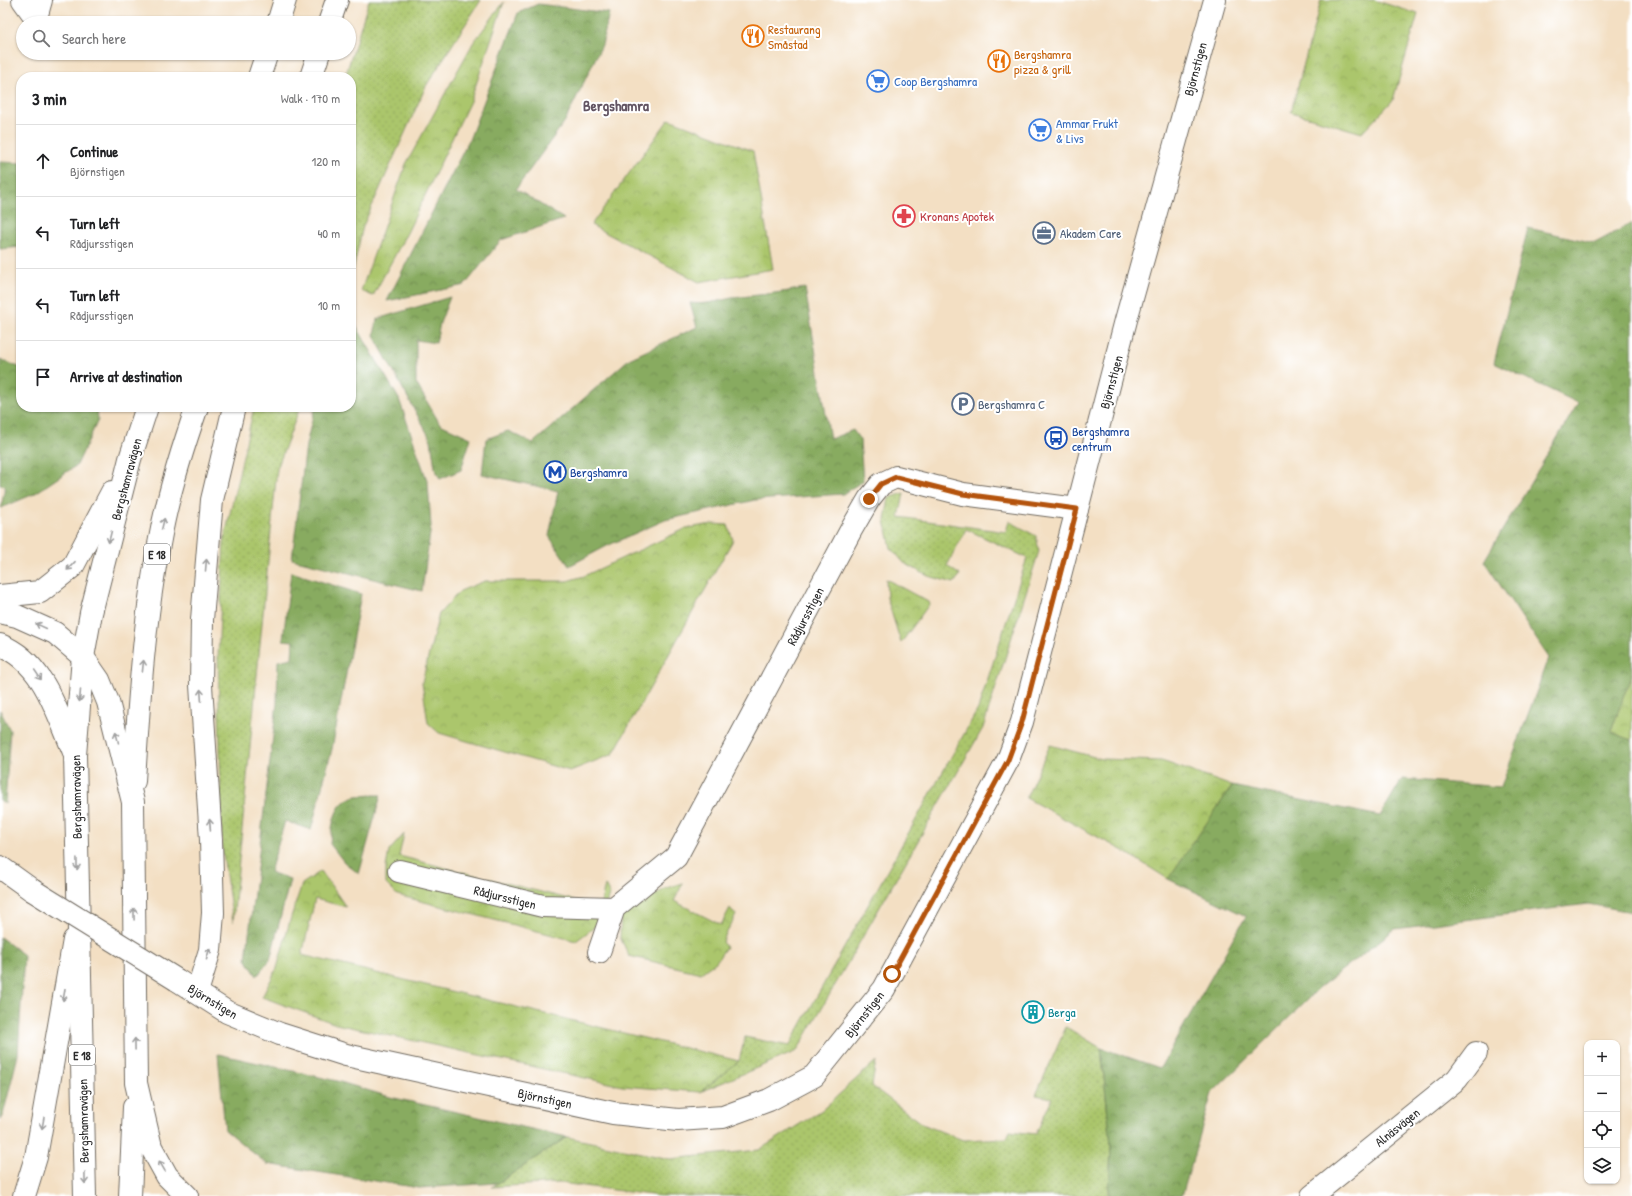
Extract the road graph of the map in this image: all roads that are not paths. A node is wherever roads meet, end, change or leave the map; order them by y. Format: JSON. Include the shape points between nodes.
{"nodes":[{"id":1,"x":23,"y":0,"type":"edge"},
{"id":2,"x":41,"y":0,"type":"edge"},
{"id":3,"x":285,"y":0,"type":"edge"},
{"id":4,"x":337,"y":0,"type":"edge"},
{"id":5,"x":1215,"y":0,"type":"edge"},
{"id":6,"x":35,"y":16,"type":"edge"},
{"id":7,"x":37,"y":16,"type":"edge"},
{"id":8,"x":280,"y":16,"type":"edge"},
{"id":9,"x":331,"y":16,"type":"edge"},
{"id":10,"x":265,"y":60,"type":"edge"},
{"id":11,"x":317,"y":60,"type":"edge"},
{"id":12,"x":261,"y":72,"type":"edge"},
{"id":13,"x":313,"y":72,"type":"edge"},
{"id":14,"x":145,"y":412,"type":"edge"},
{"id":15,"x":195,"y":412,"type":"edge"},
{"id":16,"x":233,"y":412,"type":"edge"},
{"id":17,"x":130,"y":459,"type":"junction"},
{"id":18,"x":1077,"y":509,"type":"junction"},
{"id":19,"x":0,"y":596,"type":"edge"},
{"id":20,"x":0,"y":612,"type":"edge"},
{"id":21,"x":0,"y":645,"type":"edge"},
{"id":22,"x":84,"y":657,"type":"junction"},
{"id":23,"x":75,"y":755,"type":"junction"},
{"id":24,"x":133,"y":802,"type":"junction"},
{"id":25,"x":0,"y":867,"type":"edge"},
{"id":26,"x":399,"y":871,"type":"dead end"},
{"id":27,"x":614,"y":908,"type":"junction"},
{"id":28,"x":78,"y":915,"type":"junction"},
{"id":29,"x":599,"y":952,"type":"dead end"},
{"id":30,"x":197,"y":992,"type":"junction"},
{"id":31,"x":1476,"y":1053,"type":"dead end"},
{"id":32,"x":136,"y":1082,"type":"junction"},
{"id":33,"x":24,"y":1196,"type":"edge"},
{"id":34,"x":85,"y":1196,"type":"edge"},
{"id":35,"x":130,"y":1196,"type":"edge"},
{"id":36,"x":187,"y":1196,"type":"edge"},
{"id":37,"x":1312,"y":1196,"type":"edge"}],
"edges":[{"from":1,"to":6,"type":"main road"},
{"from":2,"to":7,"type":"main road"},
{"from":3,"to":8,"type":"main road"},
{"from":4,"to":9,"type":"main road"},
{"from":5,"to":18,"type":"main road","name":"Björnstigen"},
{"from":10,"to":12,"type":"main road"},
{"from":11,"to":13,"type":"main road"},
{"from":14,"to":17,"type":"main road","name":"Bergshamravägen","number":"E 18"},
{"from":24,"to":15,"type":"main road","number":"E 18","one_way":true,"via":[[148,616],[160,538],[183,448]]},
{"from":30,"to":16,"type":"main road","one_way":true,"via":[[210,950],[213,913],[201,685],[202,620],[212,500]]},
{"from":17,"to":19,"type":"main road","one_way":true,"via":[[73,566],[40,592]]},
{"from":17,"to":22,"type":"main road","name":"Bergshamravägen","number":"E 18","one_way":true,"via":[[91,613]]},
{"from":18,"to":27,"type":"main road","name":"Rådjursstigen","via":[[963,494],[896,477],[881,484],[851,530],[676,857]]},
{"from":18,"to":30,"type":"main road","name":"Björnstigen","via":[[1022,722],[1008,760],[884,989],[814,1076],[808,1080],[769,1100],[723,1117],[678,1120],[613,1112],[346,1055],[280,1034],[227,1012]]},
{"from":22,"to":20,"type":"main road","one_way":true,"via":[[55,633],[18,616]]},
{"from":21,"to":23,"type":"main road","one_way":true,"via":[[34,669],[48,690]]},
{"from":22,"to":23,"type":"main road","name":"Bergshamravägen","number":"E 18","one_way":true},
{"from":24,"to":22,"type":"main road","one_way":true,"via":[[108,702],[99,680]]},
{"from":23,"to":28,"type":"main road","name":"Bergshamravägen","number":"E 18","one_way":true},
{"from":32,"to":24,"type":"main road","number":"E 18","one_way":true},
{"from":25,"to":30,"type":"main road","name":"Björnstigen","bridge":true,"via":[[32,890]]},
{"from":26,"to":27,"type":"main road","name":"Rådjursstigen","via":[[543,906]]},
{"from":27,"to":29,"type":"main road"},
{"from":28,"to":33,"type":"main road","one_way":true,"via":[[36,1157]]},
{"from":28,"to":34,"type":"main road","name":"Bergshamravägen","number":"E 18","one_way":true},
{"from":31,"to":37,"type":"main road","name":"Alnäsvägen","via":[[1457,1078]]},
{"from":32,"to":35,"type":"main road"},
{"from":36,"to":32,"type":"main road","number":"E 18","one_way":true,"via":[[167,1176],[151,1147]]}]}
